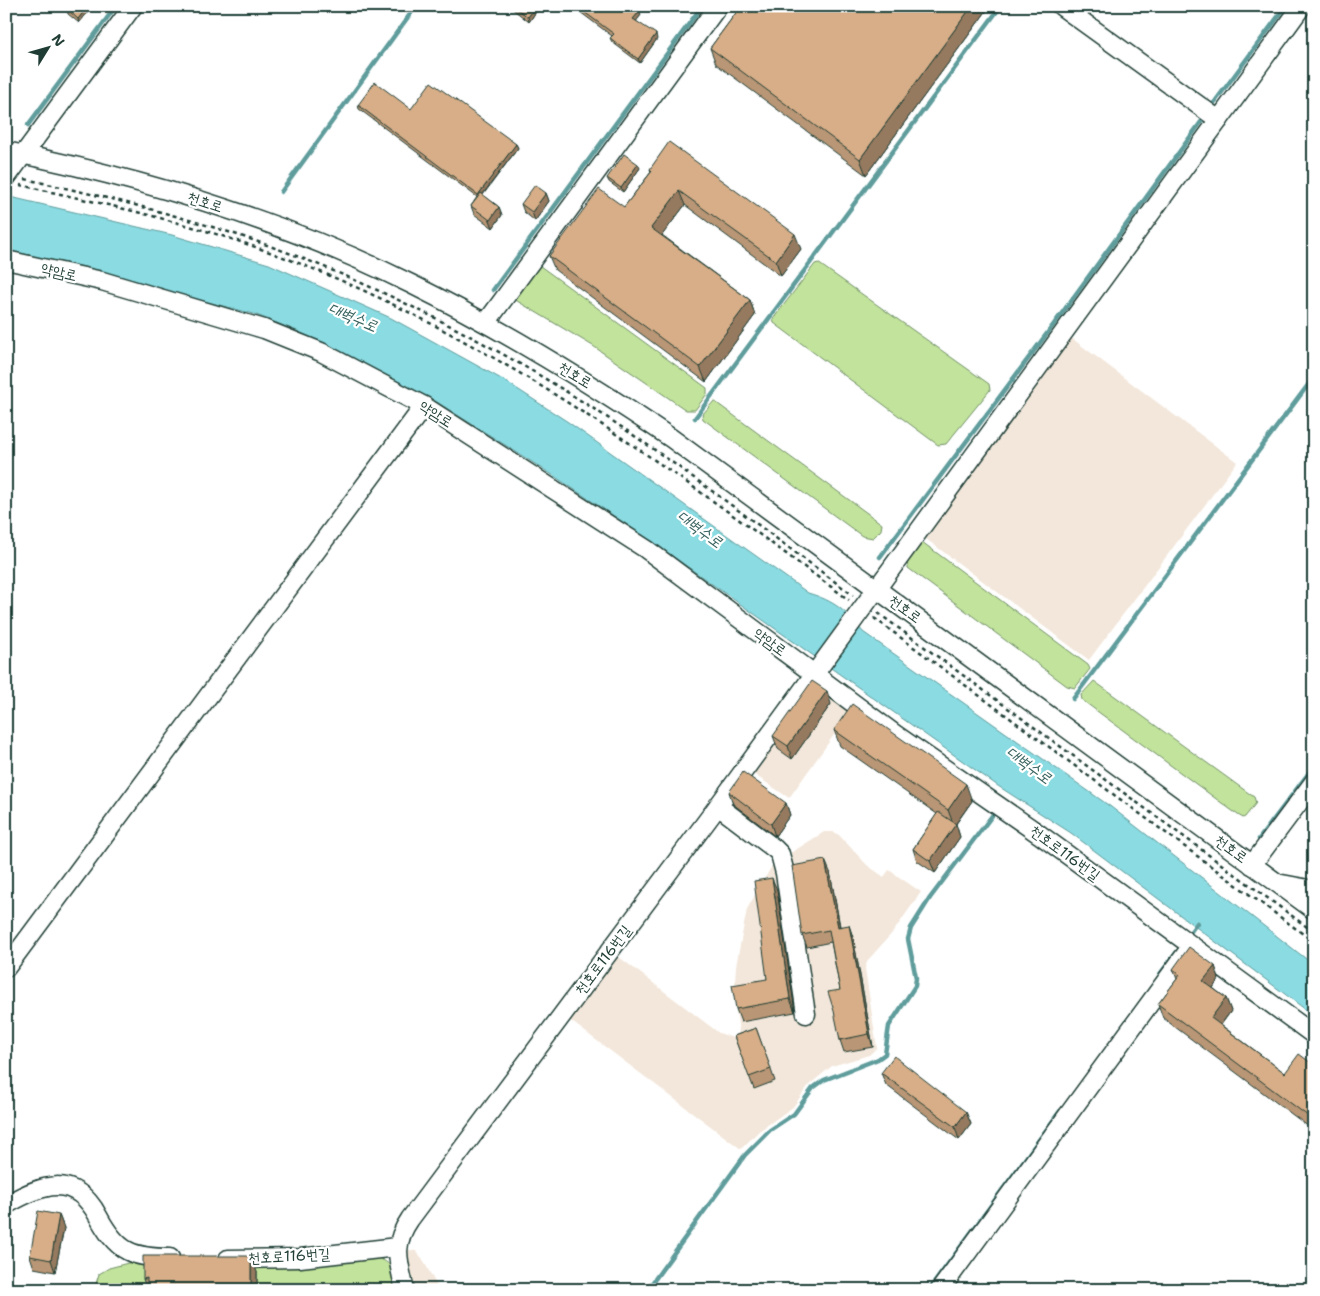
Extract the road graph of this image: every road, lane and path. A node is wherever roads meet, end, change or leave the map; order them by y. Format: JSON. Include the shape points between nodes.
{"nodes":[{"id":1,"x":133,"y":6,"type":"edge"},
{"id":2,"x":718,"y":6,"type":"edge"},
{"id":3,"x":1061,"y":6,"type":"edge"},
{"id":4,"x":1302,"y":6,"type":"edge"},
{"id":5,"x":1219,"y":120,"type":"junction"},
{"id":6,"x":6,"y":151,"type":"edge"},
{"id":7,"x":24,"y":154,"type":"junction"},
{"id":8,"x":11,"y":179,"type":"edge"},
{"id":9,"x":6,"y":260,"type":"edge"},
{"id":10,"x":486,"y":323,"type":"junction"},
{"id":11,"x":424,"y":406,"type":"junction"},
{"id":12,"x":876,"y":587,"type":"junction"},
{"id":13,"x":861,"y":608,"type":"junction"},
{"id":14,"x":814,"y":672,"type":"junction"},
{"id":15,"x":1314,"y":782,"type":"edge"},
{"id":16,"x":718,"y":806,"type":"junction"},
{"id":17,"x":1252,"y":865,"type":"junction"},
{"id":18,"x":1277,"y":883,"type":"junction"},
{"id":19,"x":1314,"y":890,"type":"edge"},
{"id":20,"x":1314,"y":910,"type":"edge"},
{"id":21,"x":1314,"y":932,"type":"edge"},
{"id":22,"x":1314,"y":942,"type":"edge"},
{"id":23,"x":1192,"y":946,"type":"junction"},
{"id":24,"x":6,"y":968,"type":"edge"},
{"id":25,"x":806,"y":1014,"type":"dead end"},
{"id":26,"x":1314,"y":1035,"type":"edge"},
{"id":27,"x":6,"y":1205,"type":"edge"},
{"id":28,"x":397,"y":1247,"type":"junction"},
{"id":29,"x":185,"y":1258,"type":"edge"},
{"id":30,"x":212,"y":1259,"type":"edge"},
{"id":31,"x":406,"y":1290,"type":"edge"},
{"id":32,"x":940,"y":1290,"type":"edge"}],
"edges":[{"from":1,"to":7,"type":"street"},
{"from":2,"to":10,"type":"street"},
{"from":3,"to":5,"type":"street"},
{"from":4,"to":5,"type":"street","name":"천호로116번길"},
{"from":5,"to":12,"type":"street","name":"천호로116번길"},
{"from":6,"to":7,"type":"street","name":"천호로"},
{"from":7,"to":8,"type":"street"},
{"from":7,"to":10,"type":"street","name":"천호로","via":[[179,193],[251,217],[410,283]]},
{"from":8,"to":13,"type":"path","via":[[262,249],[336,279],[428,323],[512,369],[622,437]]},
{"from":8,"to":13,"type":"path","via":[[136,205],[218,228],[334,271],[424,312],[614,423]]},
{"from":9,"to":11,"type":"street","name":"약암로","via":[[111,284],[264,329],[321,352]]},
{"from":10,"to":12,"type":"street","name":"천호로","via":[[584,379],[655,427]]},
{"from":11,"to":14,"type":"street","name":"약암로","via":[[639,545]]},
{"from":11,"to":24,"type":"street"},
{"from":12,"to":13,"type":"street","name":"천호로116번길"},
{"from":12,"to":17,"type":"street","name":"천호로"},
{"from":13,"to":14,"type":"street","name":"천호로116번길"},
{"from":13,"to":21,"type":"path"},
{"from":13,"to":22,"type":"path"},
{"from":14,"to":16,"type":"street","name":"천호로116번길"},
{"from":14,"to":23,"type":"street","name":"천호로116번길"},
{"from":15,"to":17,"type":"street"},
{"from":16,"to":25,"type":"street","via":[[780,854]]},
{"from":16,"to":28,"type":"street","name":"천호로116번길","via":[[410,1219]]},
{"from":17,"to":18,"type":"street","name":"천호로"},
{"from":18,"to":19,"type":"street"},
{"from":18,"to":20,"type":"street","name":"천호로"},
{"from":23,"to":26,"type":"street","name":"천호로116번길"},
{"from":23,"to":32,"type":"street"},
{"from":27,"to":29,"type":"street","via":[[38,1188],[62,1186],[86,1199],[104,1227],[127,1251],[139,1255]]},
{"from":28,"to":30,"type":"street","name":"천호로116번길","via":[[300,1258]]},
{"from":28,"to":31,"type":"street"}]}
